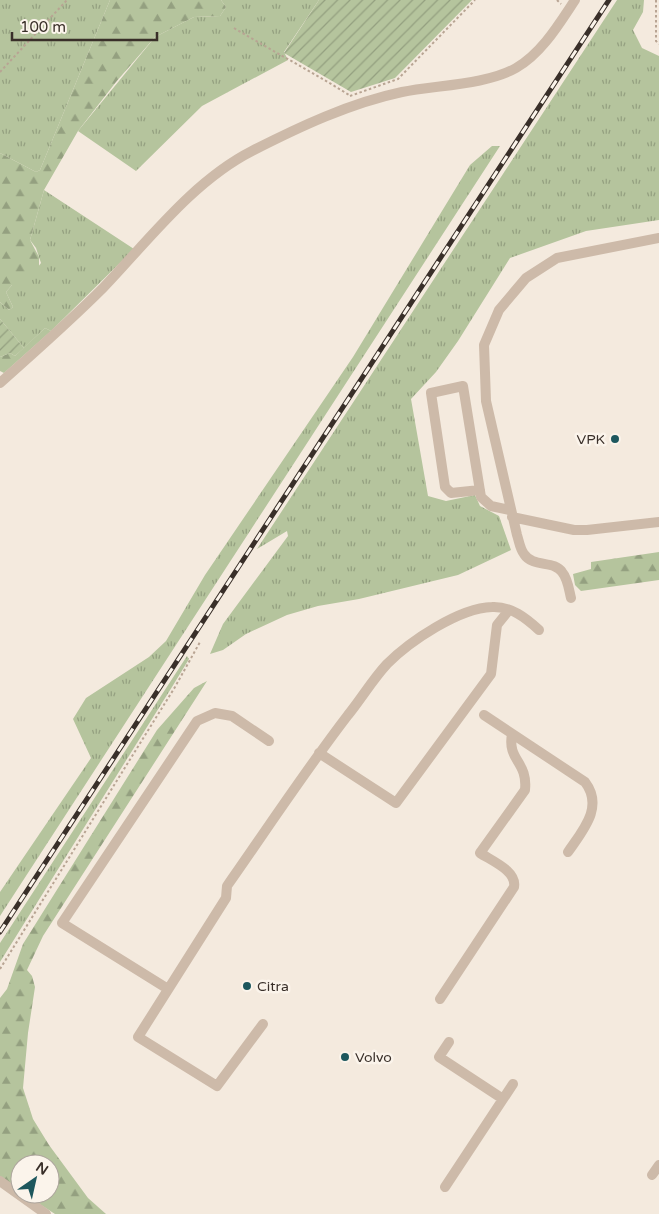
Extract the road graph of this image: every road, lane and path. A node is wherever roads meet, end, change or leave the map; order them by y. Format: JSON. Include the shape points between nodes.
{"nodes":[{"id":1,"x":67,"y":0,"type":"edge"},
{"id":2,"x":475,"y":0,"type":"edge"},
{"id":3,"x":575,"y":0,"type":"edge"},
{"id":4,"x":656,"y":0,"type":"edge"},
{"id":5,"x":234,"y":28,"type":"dead end"},
{"id":6,"x":659,"y":44,"type":"edge"},
{"id":7,"x":0,"y":72,"type":"edge"},
{"id":8,"x":350,"y":96,"type":"junction"},
{"id":9,"x":362,"y":102,"type":"junction"},
{"id":10,"x":659,"y":238,"type":"edge"},
{"id":11,"x":0,"y":383,"type":"edge"},
{"id":12,"x":480,"y":490,"type":"junction"},
{"id":13,"x":511,"y":513,"type":"junction"},
{"id":14,"x":659,"y":522,"type":"edge"},
{"id":15,"x":571,"y":598,"type":"dead end"},
{"id":16,"x":509,"y":610,"type":"junction"},
{"id":17,"x":539,"y":630,"type":"dead end"},
{"id":18,"x":200,"y":642,"type":"dead end"},
{"id":19,"x":484,"y":715,"type":"dead end"},
{"id":20,"x":512,"y":734,"type":"junction"},
{"id":21,"x":269,"y":741,"type":"dead end"},
{"id":22,"x":319,"y":754,"type":"junction"},
{"id":23,"x":568,"y":852,"type":"dead end"},
{"id":24,"x":0,"y":969,"type":"edge"},
{"id":25,"x":168,"y":989,"type":"junction"},
{"id":26,"x":440,"y":999,"type":"dead end"},
{"id":27,"x":263,"y":1024,"type":"dead end"},
{"id":28,"x":449,"y":1042,"type":"dead end"},
{"id":29,"x":513,"y":1084,"type":"dead end"},
{"id":30,"x":503,"y":1099,"type":"junction"},
{"id":31,"x":659,"y":1165,"type":"edge"},
{"id":32,"x":652,"y":1176,"type":"dead end"},
{"id":33,"x":0,"y":1181,"type":"edge"},
{"id":34,"x":445,"y":1187,"type":"dead end"},
{"id":35,"x":46,"y":1214,"type":"edge"}],
"edges":[{"from":1,"to":7,"type":"path"},
{"from":2,"to":8,"type":"path","via":[[398,79]]},
{"from":3,"to":9,"type":"street","via":[[534,55],[508,72]]},
{"from":4,"to":6,"type":"path","via":[[656,41]]},
{"from":5,"to":8,"type":"path"},
{"from":8,"to":9,"type":"path"},
{"from":9,"to":11,"type":"street","via":[[252,151],[221,169],[60,329]]},
{"from":10,"to":13,"type":"street","via":[[557,258],[526,278],[499,310],[484,345],[486,402]]},
{"from":12,"to":12,"type":"street","via":[[464,386],[431,394],[445,486],[451,493]]},
{"from":12,"to":13,"type":"street","via":[[491,506]]},
{"from":13,"to":14,"type":"street","via":[[587,530]]},
{"from":13,"to":15,"type":"street","via":[[523,553],[533,562],[562,571]]},
{"from":16,"to":17,"type":"street","via":[[525,617]]},
{"from":16,"to":22,"type":"street","via":[[492,607],[433,627],[387,664]]},
{"from":16,"to":22,"type":"street","via":[[497,625],[491,674],[396,803]]},
{"from":18,"to":24,"type":"path"},
{"from":19,"to":20,"type":"street"},
{"from":20,"to":23,"type":"street","via":[[585,782],[591,790],[592,814]]},
{"from":20,"to":26,"type":"street","via":[[510,745],[522,766],[525,790],[480,853],[512,874],[514,887]]},
{"from":21,"to":25,"type":"street","via":[[232,716],[215,713],[197,721],[62,923]]},
{"from":22,"to":25,"type":"street","via":[[227,886],[226,898]]},
{"from":25,"to":27,"type":"street","via":[[138,1037],[217,1086]]},
{"from":28,"to":30,"type":"street","via":[[439,1057]]},
{"from":29,"to":30,"type":"street"},
{"from":30,"to":34,"type":"street"},
{"from":31,"to":32,"type":"street"},
{"from":33,"to":35,"type":"street"}]}
